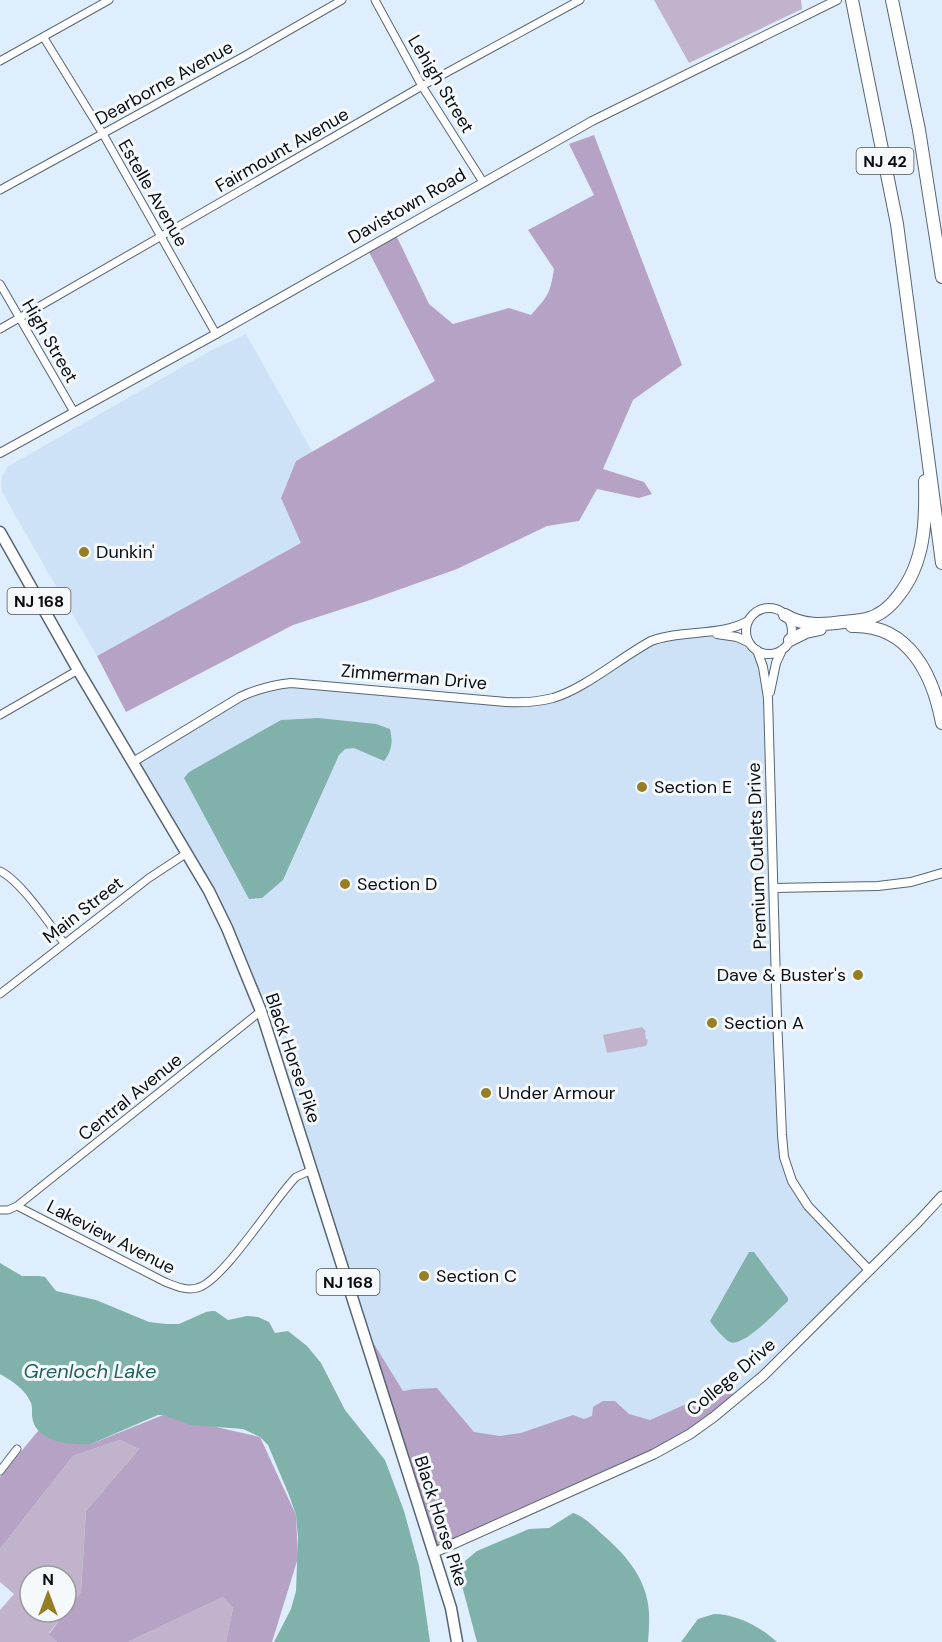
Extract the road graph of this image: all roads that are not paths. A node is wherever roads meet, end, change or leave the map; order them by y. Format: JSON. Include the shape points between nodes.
{"nodes":[{"id":1,"x":342,"y":0,"type":"edge"},
{"id":2,"x":375,"y":0,"type":"edge"},
{"id":3,"x":580,"y":0,"type":"edge"},
{"id":4,"x":836,"y":0,"type":"edge"},
{"id":5,"x":852,"y":0,"type":"edge"},
{"id":6,"x":892,"y":0,"type":"edge"},
{"id":7,"x":105,"y":1,"type":"edge"},
{"id":8,"x":44,"y":38,"type":"junction"},
{"id":9,"x":0,"y":61,"type":"edge"},
{"id":10,"x":422,"y":86,"type":"junction"},
{"id":11,"x":103,"y":134,"type":"junction"},
{"id":12,"x":483,"y":182,"type":"junction"},
{"id":13,"x":0,"y":190,"type":"edge"},
{"id":14,"x":161,"y":237,"type":"junction"},
{"id":15,"x":942,"y":277,"type":"edge"},
{"id":16,"x":0,"y":284,"type":"edge"},
{"id":17,"x":19,"y":318,"type":"junction"},
{"id":18,"x":0,"y":329,"type":"edge"},
{"id":19,"x":216,"y":334,"type":"junction"},
{"id":20,"x":922,"y":402,"type":"junction"},
{"id":21,"x":74,"y":412,"type":"junction"},
{"id":22,"x":0,"y":453,"type":"edge"},
{"id":23,"x":0,"y":532,"type":"edge"},
{"id":24,"x":942,"y":562,"type":"edge"},
{"id":25,"x":785,"y":615,"type":"junction"},
{"id":26,"x":748,"y":621,"type":"junction"},
{"id":27,"x":696,"y":633,"type":"junction"},
{"id":28,"x":748,"y":642,"type":"junction"},
{"id":29,"x":786,"y":645,"type":"junction"},
{"id":30,"x":757,"y":650,"type":"junction"},
{"id":31,"x":78,"y":670,"type":"junction"},
{"id":32,"x":768,"y":699,"type":"junction"},
{"id":33,"x":0,"y":715,"type":"edge"},
{"id":34,"x":942,"y":723,"type":"edge"},
{"id":35,"x":133,"y":762,"type":"junction"},
{"id":36,"x":187,"y":853,"type":"junction"},
{"id":37,"x":0,"y":871,"type":"edge"},
{"id":38,"x":940,"y":873,"type":"edge"},
{"id":39,"x":774,"y":888,"type":"junction"},
{"id":40,"x":64,"y":943,"type":"junction"},
{"id":41,"x":0,"y":994,"type":"edge"},
{"id":42,"x":261,"y":1011,"type":"junction"},
{"id":43,"x":312,"y":1170,"type":"junction"},
{"id":44,"x":942,"y":1196,"type":"edge"},
{"id":45,"x":17,"y":1206,"type":"junction"},
{"id":46,"x":0,"y":1210,"type":"edge"},
{"id":47,"x":870,"y":1270,"type":"junction"},
{"id":48,"x":17,"y":1449,"type":"dead end"},
{"id":49,"x":0,"y":1471,"type":"edge"},
{"id":50,"x":433,"y":1552,"type":"junction"},
{"id":51,"x":457,"y":1640,"type":"edge"}],
"edges":[{"from":1,"to":11,"type":"street","name":"Dearborne Avenue"},
{"from":2,"to":10,"type":"street","name":"Lehigh Street"},
{"from":3,"to":10,"type":"street","name":"Fairmount Avenue"},
{"from":4,"to":12,"type":"street","name":"Davistown Road","via":[[592,121]]},
{"from":5,"to":20,"type":"highway","number":"NJ 42","via":[[897,224]]},
{"from":6,"to":15,"type":"highway","number":"NJ 42","via":[[919,130]]},
{"from":7,"to":8,"type":"street"},
{"from":8,"to":9,"type":"street"},
{"from":8,"to":11,"type":"street","name":"Estelle Avenue"},
{"from":10,"to":12,"type":"street","name":"Lehigh Street"},
{"from":10,"to":14,"type":"street","name":"Fairmount Avenue"},
{"from":11,"to":13,"type":"street","name":"Dearborne Avenue"},
{"from":11,"to":14,"type":"street","name":"Estelle Avenue"},
{"from":12,"to":19,"type":"street","name":"Davistown Road"},
{"from":14,"to":17,"type":"street","name":"Fairmount Avenue"},
{"from":14,"to":19,"type":"street","name":"Estelle Avenue"},
{"from":16,"to":17,"type":"street","name":"High Street"},
{"from":17,"to":18,"type":"street","name":"Fairmount Avenue"},
{"from":17,"to":21,"type":"street","name":"High Street"},
{"from":19,"to":21,"type":"street","name":"Davistown Road"},
{"from":20,"to":24,"type":"highway","number":"NJ 42"},
{"from":20,"to":25,"type":"highway","via":[[923,536],[920,556],[904,589],[887,608],[867,619],[810,624]]},
{"from":21,"to":22,"type":"street","name":"Davistown Road"},
{"from":23,"to":31,"type":"main road","name":"Black Horse Pike","number":"NJ 168"},
{"from":25,"to":26,"type":"street","via":[[764,609]]},
{"from":25,"to":29,"type":"street","via":[[790,624]]},
{"from":26,"to":27,"type":"street","name":"Zimmerman Drive"},
{"from":26,"to":28,"type":"street"},
{"from":27,"to":28,"type":"street","name":"Zimmerman Drive","via":[[729,635]]},
{"from":27,"to":35,"type":"street","name":"Zimmerman Drive","via":[[651,641],[574,688],[555,697],[522,703],[291,683],[268,686],[240,697]]},
{"from":28,"to":30,"type":"street"},
{"from":29,"to":30,"type":"street","via":[[771,654]]},
{"from":29,"to":32,"type":"street","name":"Premium Outlets Drive","via":[[776,663]]},
{"from":29,"to":34,"type":"highway","via":[[815,630],[867,627],[889,633],[908,647],[925,670]]},
{"from":30,"to":32,"type":"street","name":"Premium Outlets Drive"},
{"from":31,"to":33,"type":"street"},
{"from":31,"to":35,"type":"main road","name":"Black Horse Pike","number":"NJ 168"},
{"from":32,"to":39,"type":"street","name":"Premium Outlets Drive"},
{"from":35,"to":36,"type":"main road","name":"Black Horse Pike","number":"NJ 168"},
{"from":36,"to":40,"type":"street","name":"Main Street"},
{"from":36,"to":42,"type":"main road","name":"Black Horse Pike","number":"NJ 168","via":[[227,928]]},
{"from":37,"to":40,"type":"street","via":[[21,889]]},
{"from":38,"to":39,"type":"street","via":[[878,886]]},
{"from":39,"to":47,"type":"street","name":"Premium Outlets Drive","via":[[784,1158],[792,1181],[808,1206]]},
{"from":40,"to":41,"type":"street","name":"Main Street"},
{"from":42,"to":43,"type":"main road","name":"Black Horse Pike","number":"NJ 168"},
{"from":42,"to":45,"type":"street","name":"Central Avenue"},
{"from":43,"to":45,"type":"street","name":"Lakeview Avenue","via":[[292,1180],[214,1278],[205,1286],[192,1289],[165,1282]]},
{"from":43,"to":50,"type":"main road","name":"Black Horse Pike","number":"NJ 168"},
{"from":44,"to":47,"type":"main road","name":"College Drive"},
{"from":45,"to":46,"type":"street"},
{"from":47,"to":50,"type":"main road","name":"College Drive","via":[[763,1376],[690,1434],[654,1454]]},
{"from":48,"to":49,"type":"street"},
{"from":50,"to":51,"type":"main road","name":"Black Horse Pike","number":"NJ 168"}]}
